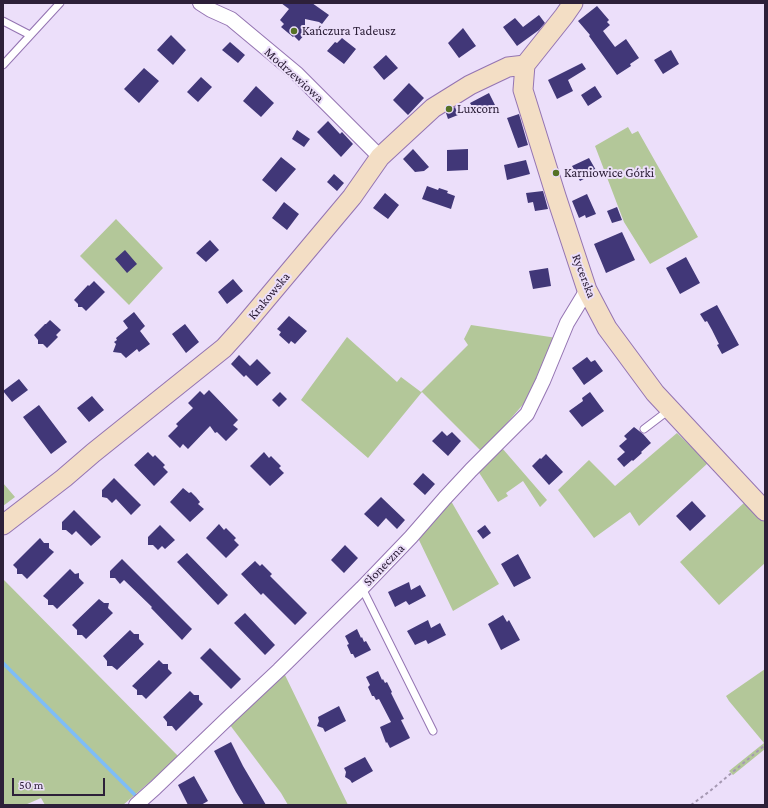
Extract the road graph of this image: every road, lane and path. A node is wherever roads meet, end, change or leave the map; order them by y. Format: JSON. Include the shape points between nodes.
{"nodes":[{"id":1,"x":60,"y":3,"type":"edge"},
{"id":2,"x":200,"y":3,"type":"edge"},
{"id":3,"x":573,"y":3,"type":"edge"},
{"id":4,"x":3,"y":21,"type":"edge"},
{"id":5,"x":30,"y":35,"type":"junction"},
{"id":6,"x":3,"y":65,"type":"edge"},
{"id":7,"x":525,"y":65,"type":"junction"},
{"id":8,"x":380,"y":157,"type":"junction"},
{"id":9,"x":587,"y":290,"type":"junction"},
{"id":10,"x":671,"y":409,"type":"junction"},
{"id":11,"x":644,"y":429,"type":"dead end"},
{"id":12,"x":765,"y":511,"type":"edge"},
{"id":13,"x":3,"y":525,"type":"edge"},
{"id":14,"x":362,"y":588,"type":"junction"},
{"id":15,"x":433,"y":731,"type":"dead end"},
{"id":16,"x":765,"y":745,"type":"edge"},
{"id":17,"x":136,"y":805,"type":"edge"},
{"id":18,"x":691,"y":805,"type":"edge"}],
"edges":[{"from":1,"to":5,"type":"lane"},
{"from":2,"to":8,"type":"street","name":"Modrzewiowa","via":[[231,19],[296,74]]},
{"from":3,"to":7,"type":"street"},
{"from":4,"to":5,"type":"lane"},
{"from":5,"to":6,"type":"lane"},
{"from":7,"to":8,"type":"street","name":"Krakowska","via":[[508,67],[470,85],[433,108]]},
{"from":7,"to":9,"type":"street","name":"Rycerska","via":[[523,90]]},
{"from":8,"to":13,"type":"street","name":"Krakowska","via":[[352,197],[224,348]]},
{"from":9,"to":10,"type":"street","name":"Rycerska","via":[[607,328],[655,393]]},
{"from":9,"to":14,"type":"street","name":"Słoneczna","via":[[567,323],[527,414],[471,470]]},
{"from":10,"to":11,"type":"lane"},
{"from":10,"to":12,"type":"street","name":"Rycerska"},
{"from":14,"to":15,"type":"lane"},
{"from":14,"to":17,"type":"street","name":"Słoneczna"},
{"from":16,"to":18,"type":"path"}]}
